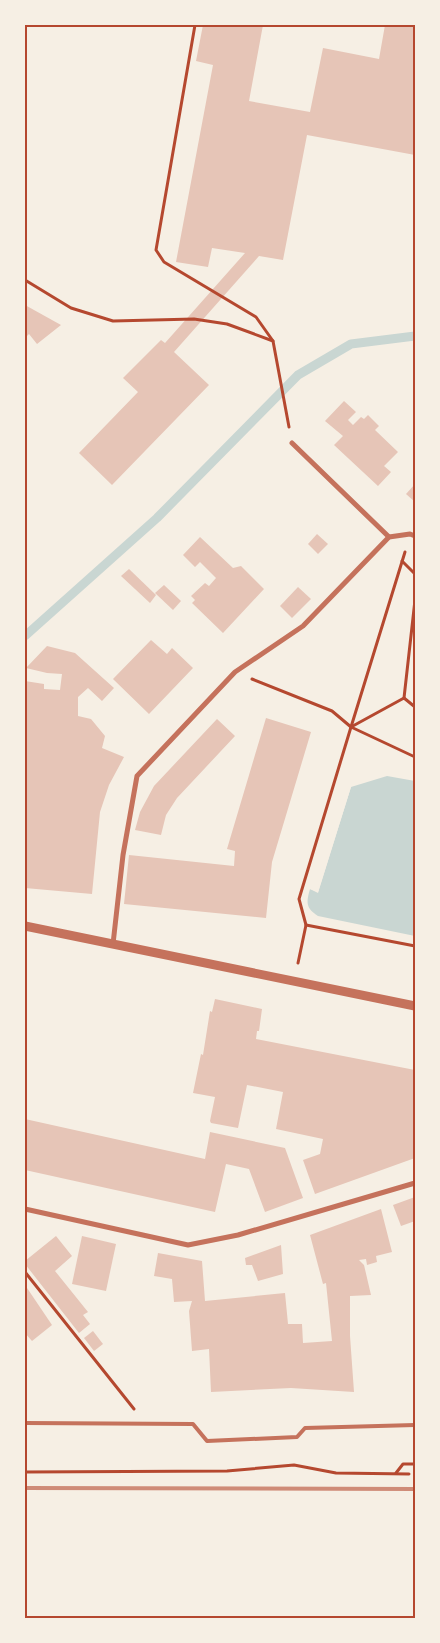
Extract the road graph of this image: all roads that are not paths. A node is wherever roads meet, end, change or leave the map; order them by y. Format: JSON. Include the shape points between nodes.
{"nodes":[{"id":1,"x":292,"y":443,"type":"dead end"},
{"id":2,"x":413,"y":535,"type":"edge"},
{"id":3,"x":389,"y":537,"type":"junction"},
{"id":4,"x":25,"y":926,"type":"edge"},
{"id":5,"x":113,"y":944,"type":"junction"},
{"id":6,"x":415,"y":1006,"type":"edge"},
{"id":7,"x":415,"y":1183,"type":"edge"},
{"id":8,"x":25,"y":1209,"type":"edge"},
{"id":9,"x":25,"y":1423,"type":"edge"},
{"id":10,"x":415,"y":1425,"type":"edge"}],
"edges":[{"from":1,"to":3,"type":"street"},
{"from":2,"to":3,"type":"street"},
{"from":3,"to":5,"type":"street","via":[[303,626],[235,672],[137,776],[123,856]]},
{"from":4,"to":5,"type":"street"},
{"from":5,"to":6,"type":"street"},
{"from":7,"to":8,"type":"street","via":[[238,1235],[188,1245]]},
{"from":9,"to":10,"type":"lane","via":[[193,1424],[207,1441],[297,1437],[305,1428]]}]}
